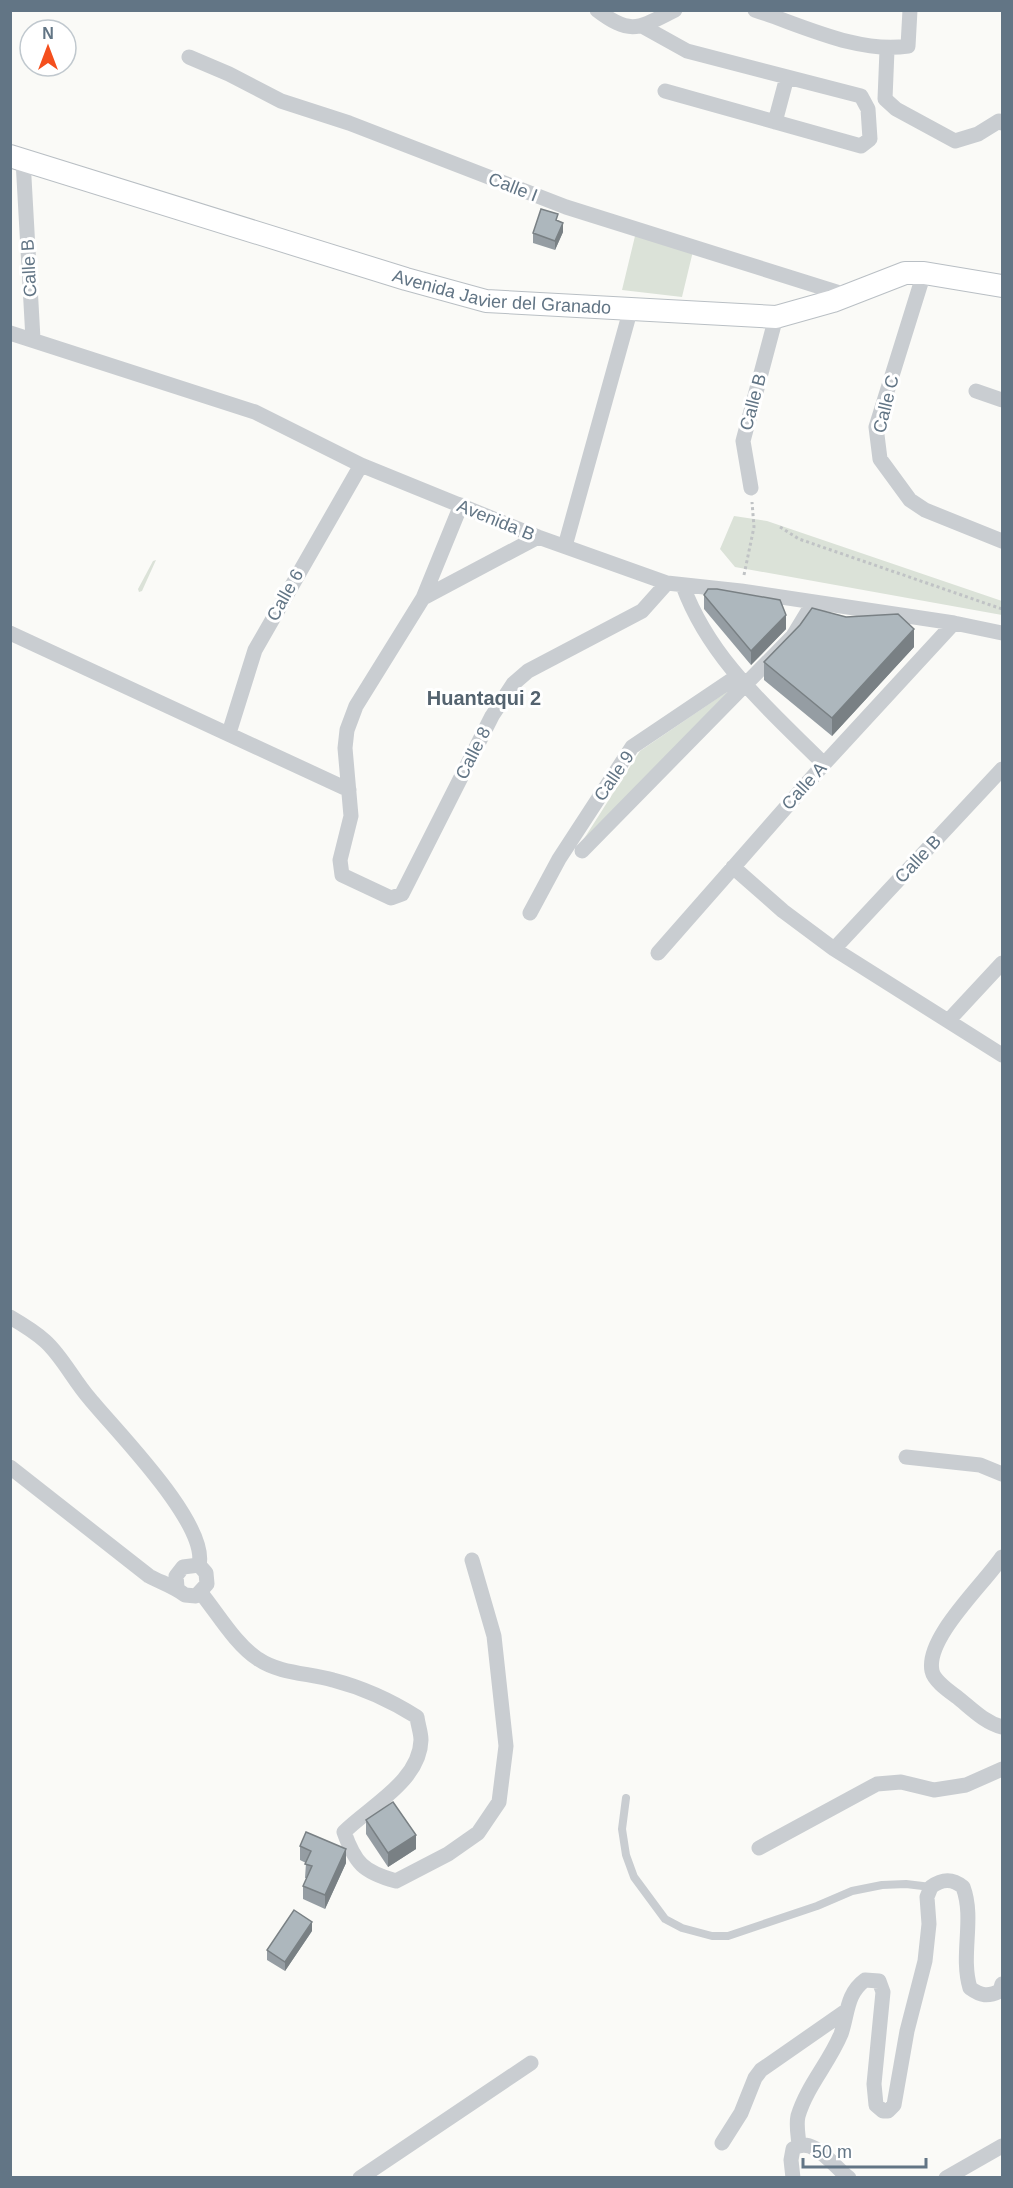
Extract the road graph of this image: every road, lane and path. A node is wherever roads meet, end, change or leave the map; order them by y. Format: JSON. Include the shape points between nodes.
{"nodes":[{"id":1,"x":597,"y":10,"type":"edge"},
{"id":2,"x":675,"y":10,"type":"edge"},
{"id":3,"x":754,"y":10,"type":"edge"},
{"id":4,"x":910,"y":10,"type":"edge"},
{"id":5,"x":642,"y":26,"type":"junction"},
{"id":6,"x":887,"y":50,"type":"junction"},
{"id":7,"x":189,"y":57,"type":"dead end"},
{"id":8,"x":787,"y":77,"type":"junction"},
{"id":9,"x":665,"y":92,"type":"dead end"},
{"id":10,"x":1001,"y":118,"type":"edge"},
{"id":11,"x":775,"y":122,"type":"junction"},
{"id":12,"x":17,"y":158,"type":"edge"},
{"id":13,"x":924,"y":273,"type":"junction"},
{"id":14,"x":1002,"y":286,"type":"edge"},
{"id":15,"x":846,"y":295,"type":"junction"},
{"id":16,"x":632,"y":308,"type":"junction"},
{"id":17,"x":776,"y":317,"type":"junction"},
{"id":18,"x":10,"y":333,"type":"edge"},
{"id":19,"x":33,"y":339,"type":"junction"},
{"id":20,"x":976,"y":391,"type":"dead end"},
{"id":21,"x":1002,"y":400,"type":"edge"},
{"id":22,"x":361,"y":465,"type":"junction"},
{"id":23,"x":752,"y":488,"type":"joint"},
{"id":24,"x":461,"y":505,"type":"junction"},
{"id":25,"x":780,"y":527,"type":"dead end"},
{"id":26,"x":538,"y":537,"type":"junction"},
{"id":27,"x":1002,"y":541,"type":"edge"},
{"id":28,"x":565,"y":546,"type":"junction"},
{"id":29,"x":667,"y":583,"type":"junction"},
{"id":30,"x":683,"y":586,"type":"junction"},
{"id":31,"x":741,"y":591,"type":"junction"},
{"id":32,"x":423,"y":598,"type":"junction"},
{"id":33,"x":813,"y":603,"type":"junction"},
{"id":34,"x":1002,"y":609,"type":"edge"},
{"id":35,"x":954,"y":623,"type":"junction"},
{"id":36,"x":10,"y":633,"type":"edge"},
{"id":37,"x":1002,"y":633,"type":"edge"},
{"id":38,"x":741,"y":681,"type":"junction"},
{"id":39,"x":229,"y":733,"type":"junction"},
{"id":40,"x":824,"y":764,"type":"junction"},
{"id":41,"x":1002,"y":769,"type":"edge"},
{"id":42,"x":349,"y":790,"type":"junction"},
{"id":43,"x":582,"y":850,"type":"dead end"},
{"id":44,"x":733,"y":867,"type":"junction"},
{"id":45,"x":530,"y":913,"type":"dead end"},
{"id":46,"x":834,"y":949,"type":"junction"},
{"id":47,"x":658,"y":953,"type":"dead end"},
{"id":48,"x":1002,"y":963,"type":"edge"},
{"id":49,"x":948,"y":1021,"type":"junction"},
{"id":50,"x":1002,"y":1055,"type":"edge"},
{"id":51,"x":10,"y":1317,"type":"edge"},
{"id":52,"x":906,"y":1457,"type":"dead end"},
{"id":53,"x":10,"y":1467,"type":"edge"},
{"id":54,"x":1002,"y":1474,"type":"edge"},
{"id":55,"x":1002,"y":1557,"type":"edge"},
{"id":56,"x":472,"y":1560,"type":"dead end"},
{"id":57,"x":199,"y":1565,"type":"junction"},
{"id":58,"x":177,"y":1587,"type":"junction"},
{"id":59,"x":201,"y":1593,"type":"junction"},
{"id":60,"x":1002,"y":1727,"type":"edge"},
{"id":61,"x":1002,"y":1769,"type":"edge"},
{"id":62,"x":626,"y":1798,"type":"dead end"},
{"id":63,"x":759,"y":1848,"type":"dead end"},
{"id":64,"x":931,"y":1887,"type":"junction"},
{"id":65,"x":1002,"y":1984,"type":"edge"},
{"id":66,"x":846,"y":2011,"type":"junction"},
{"id":67,"x":531,"y":2063,"type":"dead end"},
{"id":68,"x":722,"y":2143,"type":"dead end"},
{"id":69,"x":799,"y":2144,"type":"junction"},
{"id":70,"x":1002,"y":2146,"type":"edge"},
{"id":71,"x":360,"y":2178,"type":"edge"},
{"id":72,"x":794,"y":2178,"type":"edge"},
{"id":73,"x":849,"y":2178,"type":"edge"},
{"id":74,"x":946,"y":2178,"type":"edge"}],
"edges":[{"from":1,"to":5,"type":"street","via":[[617,26]]},
{"from":2,"to":5,"type":"street"},
{"from":3,"to":6,"type":"street"},
{"from":4,"to":6,"type":"street","via":[[908,46]]},
{"from":5,"to":8,"type":"street","via":[[687,51]]},
{"from":6,"to":10,"type":"street","via":[[885,99],[896,110],[955,141],[978,134]]},
{"from":7,"to":15,"type":"street","name":"Calle I","via":[[281,101],[349,123],[566,207]]},
{"from":8,"to":11,"type":"street"},
{"from":8,"to":11,"type":"street","via":[[861,96],[868,110],[870,139],[861,146]]},
{"from":9,"to":11,"type":"street"},
{"from":12,"to":16,"type":"street","name":"Avenida Javier del Granado","via":[[469,297],[522,304]]},
{"from":12,"to":19,"type":"street","name":"Calle B"},
{"from":13,"to":14,"type":"street","name":"Avenida Javier del Granado"},
{"from":13,"to":15,"type":"street","name":"Avenida Javier del Granado","via":[[897,274]]},
{"from":13,"to":27,"type":"street","name":"Calle C","via":[[876,428],[876,446],[880,459],[910,500],[925,510]]},
{"from":15,"to":17,"type":"street","name":"Avenida Javier del Granado"},
{"from":16,"to":17,"type":"street","name":"Avenida Javier del Granado"},
{"from":16,"to":28,"type":"street"},
{"from":17,"to":23,"type":"street","name":"Calle B","via":[[742,441]]},
{"from":18,"to":19,"type":"street","name":"Avenida B"},
{"from":19,"to":22,"type":"street","name":"Avenida B","via":[[255,412]]},
{"from":20,"to":21,"type":"street"},
{"from":22,"to":24,"type":"street","name":"Avenida B"},
{"from":22,"to":39,"type":"street","name":"Calle 6","via":[[255,650]]},
{"from":23,"to":31,"type":"path","via":[[754,526]]},
{"from":24,"to":26,"type":"street","name":"Avenida B"},
{"from":24,"to":32,"type":"street"},
{"from":25,"to":34,"type":"path","via":[[799,539]]},
{"from":26,"to":28,"type":"street","name":"Avenida B"},
{"from":26,"to":32,"type":"street"},
{"from":28,"to":29,"type":"street","name":"Avenida B"},
{"from":29,"to":30,"type":"street","name":"Avenida B"},
{"from":29,"to":42,"type":"street","name":"Calle 8","via":[[642,611],[528,671],[513,684],[492,716],[402,894],[391,898],[342,874],[340,860],[351,816]]},
{"from":30,"to":31,"type":"street","name":"Avenida B"},
{"from":30,"to":38,"type":"street","via":[[694,616]]},
{"from":31,"to":33,"type":"street","name":"Avenida B"},
{"from":32,"to":42,"type":"street","via":[[356,706],[345,748]]},
{"from":33,"to":35,"type":"street","name":"Avenida B"},
{"from":33,"to":38,"type":"street","via":[[793,636]]},
{"from":35,"to":37,"type":"street","name":"Avenida B"},
{"from":35,"to":40,"type":"street","name":"Calle A"},
{"from":36,"to":39,"type":"street"},
{"from":38,"to":40,"type":"street"},
{"from":38,"to":43,"type":"street"},
{"from":38,"to":45,"type":"street","name":"Calle 9","via":[[632,747],[559,859]]},
{"from":39,"to":42,"type":"street"},
{"from":40,"to":44,"type":"street","name":"Calle A"},
{"from":41,"to":46,"type":"street","name":"Calle B"},
{"from":44,"to":46,"type":"street"},
{"from":44,"to":47,"type":"street","name":"Calle A"},
{"from":46,"to":49,"type":"street"},
{"from":48,"to":49,"type":"street"},
{"from":49,"to":50,"type":"street"},
{"from":51,"to":57,"type":"street","via":[[45,1341],[141,1456],[196,1539],[201,1556]]},
{"from":52,"to":54,"type":"street","via":[[980,1465]]},
{"from":53,"to":58,"type":"street","via":[[149,1576]]},
{"from":55,"to":60,"type":"street","via":[[937,1641],[931,1659],[932,1674],[945,1687],[989,1723]]},
{"from":56,"to":59,"type":"street","via":[[494,1636],[504,1724],[506,1746],[499,1802],[478,1833],[396,1881],[373,1874],[353,1857],[344,1832],[398,1786],[417,1759],[421,1741],[417,1717],[384,1696],[258,1660],[243,1647]]},
{"from":57,"to":58,"type":"street","via":[[183,1567],[176,1576]]},
{"from":57,"to":59,"type":"street","via":[[208,1579]]},
{"from":58,"to":59,"type":"street","via":[[185,1595]]},
{"from":61,"to":63,"type":"street","via":[[966,1785],[941,1790],[901,1782],[877,1784]]},
{"from":62,"to":64,"type":"lane","via":[[622,1829],[634,1877],[665,1919],[682,1928],[728,1936],[852,1891],[882,1885]]},
{"from":64,"to":65,"type":"street","via":[[946,1880],[956,1881],[965,1894],[970,1988],[982,1995],[992,1995],[1000,1991]]},
{"from":64,"to":66,"type":"street","via":[[927,1897],[925,1961],[894,2105],[888,2111],[879,2108],[874,2098],[883,1992],[879,1981],[865,1980],[856,1986]]},
{"from":66,"to":68,"type":"street","via":[[761,2070]]},
{"from":66,"to":69,"type":"street","via":[[841,2033],[797,2119]]},
{"from":67,"to":71,"type":"street"},
{"from":69,"to":72,"type":"street","via":[[793,2149],[791,2160]]},
{"from":69,"to":73,"type":"street","via":[[818,2149]]},
{"from":70,"to":74,"type":"street"}]}
